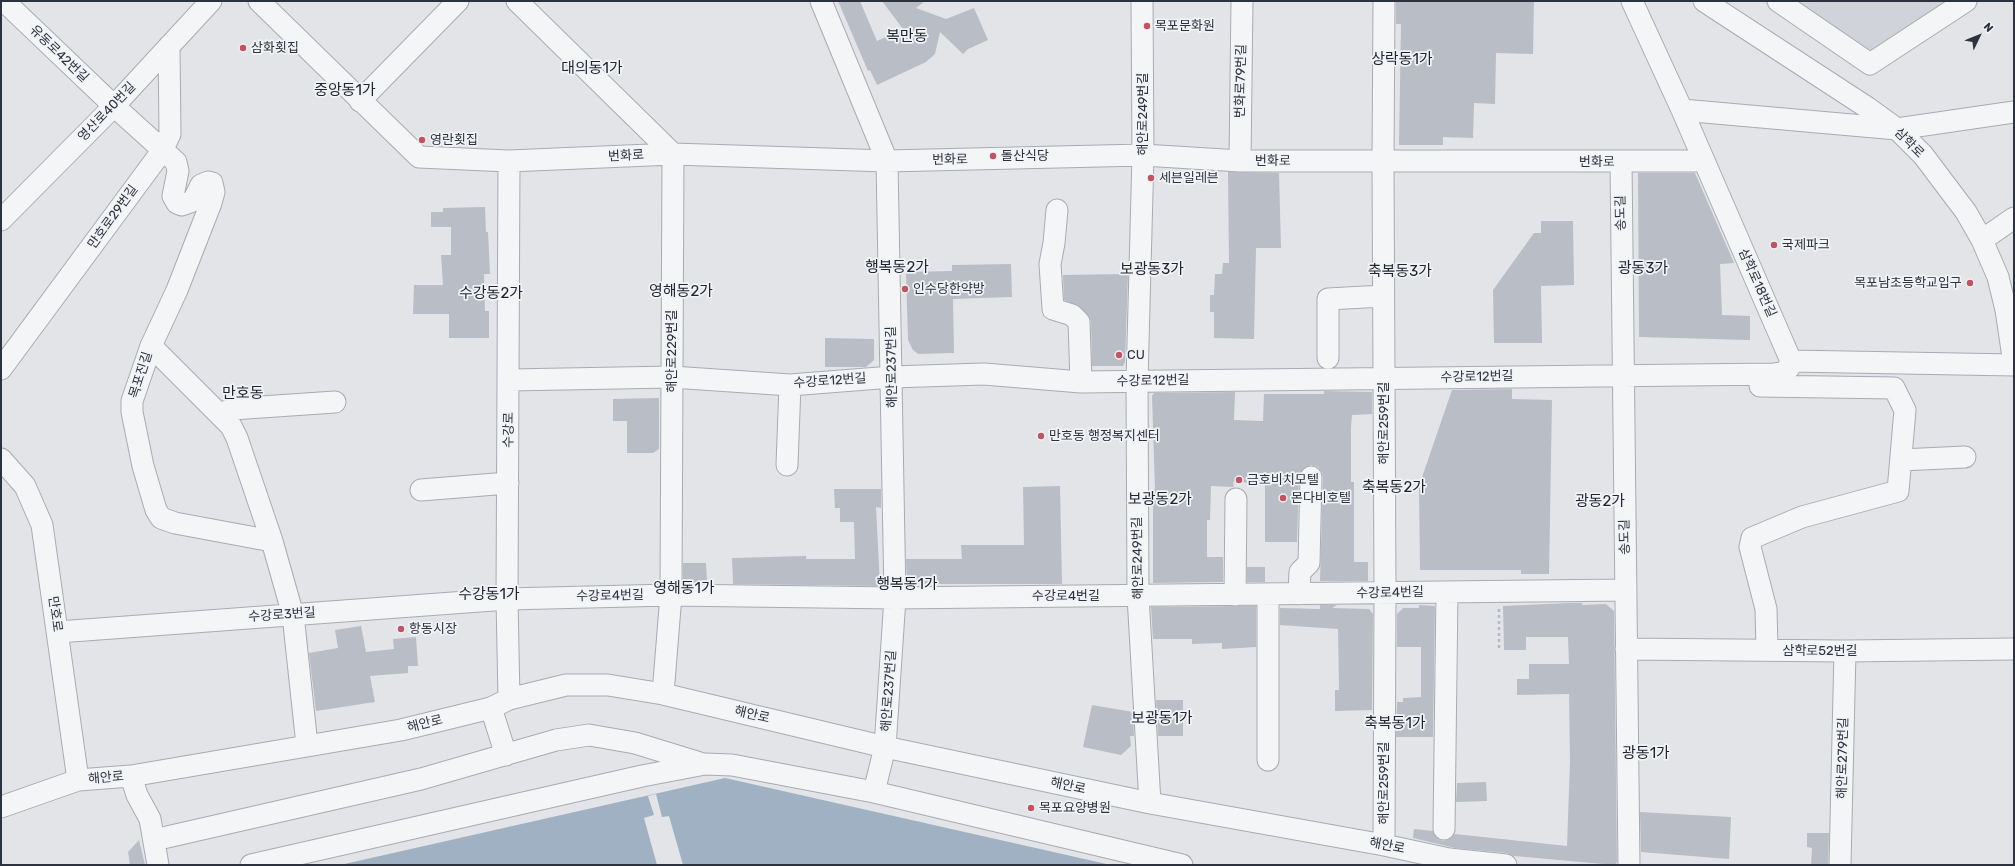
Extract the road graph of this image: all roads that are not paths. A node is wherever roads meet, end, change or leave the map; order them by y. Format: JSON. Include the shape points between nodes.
{"nodes":[{"id":1,"x":4,"y":1,"type":"edge"},
{"id":2,"x":211,"y":1,"type":"edge"},
{"id":3,"x":259,"y":1,"type":"edge"},
{"id":4,"x":458,"y":1,"type":"edge"},
{"id":5,"x":517,"y":1,"type":"edge"},
{"id":6,"x":821,"y":1,"type":"edge"},
{"id":7,"x":1142,"y":1,"type":"edge"},
{"id":8,"x":1242,"y":1,"type":"edge"},
{"id":9,"x":1384,"y":1,"type":"edge"},
{"id":10,"x":1632,"y":1,"type":"edge"},
{"id":11,"x":1704,"y":1,"type":"edge"},
{"id":12,"x":1778,"y":1,"type":"edge"},
{"id":13,"x":1966,"y":1,"type":"edge"},
{"id":14,"x":169,"y":46,"type":"junction"},
{"id":15,"x":360,"y":101,"type":"junction"},
{"id":16,"x":114,"y":106,"type":"junction"},
{"id":17,"x":1682,"y":110,"type":"junction"},
{"id":18,"x":2014,"y":112,"type":"edge"},
{"id":19,"x":1897,"y":129,"type":"junction"},
{"id":20,"x":162,"y":151,"type":"junction"},
{"id":21,"x":673,"y":154,"type":"junction"},
{"id":22,"x":1143,"y":155,"type":"junction"},
{"id":23,"x":509,"y":161,"type":"junction"},
{"id":24,"x":887,"y":161,"type":"junction"},
{"id":25,"x":1240,"y":161,"type":"junction"},
{"id":26,"x":1704,"y":161,"type":"junction"},
{"id":27,"x":1383,"y":162,"type":"junction"},
{"id":28,"x":1621,"y":162,"type":"junction"},
{"id":29,"x":1057,"y":210,"type":"dead end"},
{"id":30,"x":2014,"y":218,"type":"edge"},
{"id":31,"x":1,"y":220,"type":"edge"},
{"id":32,"x":1982,"y":240,"type":"junction"},
{"id":33,"x":1384,"y":296,"type":"junction"},
{"id":34,"x":2010,"y":313,"type":"edge"},
{"id":35,"x":151,"y":346,"type":"junction"},
{"id":36,"x":1328,"y":358,"type":"dead end"},
{"id":37,"x":1791,"y":361,"type":"junction"},
{"id":38,"x":2014,"y":365,"type":"edge"},
{"id":39,"x":1,"y":369,"type":"edge"},
{"id":40,"x":1623,"y":375,"type":"junction"},
{"id":41,"x":1722,"y":375,"type":"junction"},
{"id":42,"x":672,"y":377,"type":"junction"},
{"id":43,"x":892,"y":377,"type":"junction"},
{"id":44,"x":1384,"y":378,"type":"junction"},
{"id":45,"x":510,"y":380,"type":"junction"},
{"id":46,"x":1137,"y":381,"type":"junction"},
{"id":47,"x":1082,"y":382,"type":"junction"},
{"id":48,"x":790,"y":384,"type":"junction"},
{"id":49,"x":335,"y":402,"type":"dead end"},
{"id":50,"x":220,"y":414,"type":"junction"},
{"id":51,"x":1966,"y":457,"type":"dead end"},
{"id":52,"x":1,"y":459,"type":"edge"},
{"id":53,"x":1901,"y":460,"type":"junction"},
{"id":54,"x":787,"y":465,"type":"dead end"},
{"id":55,"x":1311,"y":477,"type":"dead end"},
{"id":56,"x":508,"y":483,"type":"junction"},
{"id":57,"x":421,"y":490,"type":"dead end"},
{"id":58,"x":1236,"y":499,"type":"dead end"},
{"id":59,"x":272,"y":541,"type":"junction"},
{"id":60,"x":1625,"y":590,"type":"junction"},
{"id":61,"x":1447,"y":592,"type":"junction"},
{"id":62,"x":1385,"y":593,"type":"junction"},
{"id":63,"x":1268,"y":594,"type":"junction"},
{"id":64,"x":1299,"y":594,"type":"junction"},
{"id":65,"x":671,"y":595,"type":"junction"},
{"id":66,"x":1236,"y":595,"type":"junction"},
{"id":67,"x":1138,"y":596,"type":"junction"},
{"id":68,"x":507,"y":598,"type":"junction"},
{"id":69,"x":895,"y":598,"type":"junction"},
{"id":70,"x":293,"y":615,"type":"junction"},
{"id":71,"x":58,"y":632,"type":"junction"},
{"id":72,"x":1626,"y":649,"type":"junction"},
{"id":73,"x":2014,"y":649,"type":"edge"},
{"id":74,"x":1767,"y":650,"type":"junction"},
{"id":75,"x":1845,"y":651,"type":"junction"},
{"id":76,"x":663,"y":694,"type":"junction"},
{"id":77,"x":500,"y":703,"type":"junction"},
{"id":78,"x":307,"y":745,"type":"junction"},
{"id":79,"x":886,"y":746,"type":"junction"},
{"id":80,"x":506,"y":755,"type":"junction"},
{"id":81,"x":1268,"y":760,"type":"dead end"},
{"id":82,"x":705,"y":764,"type":"junction"},
{"id":83,"x":131,"y":776,"type":"junction"},
{"id":84,"x":78,"y":780,"type":"junction"},
{"id":85,"x":874,"y":792,"type":"junction"},
{"id":86,"x":1150,"y":803,"type":"junction"},
{"id":87,"x":1,"y":807,"type":"edge"},
{"id":88,"x":1444,"y":829,"type":"dead end"},
{"id":89,"x":154,"y":840,"type":"junction"},
{"id":90,"x":1384,"y":845,"type":"junction"},
{"id":91,"x":1448,"y":862,"type":"edge"},
{"id":92,"x":158,"y":865,"type":"edge"},
{"id":93,"x":251,"y":865,"type":"edge"},
{"id":94,"x":1182,"y":865,"type":"edge"},
{"id":95,"x":1506,"y":865,"type":"edge"},
{"id":96,"x":1629,"y":865,"type":"edge"},
{"id":97,"x":1840,"y":865,"type":"edge"}],
"edges":[{"from":1,"to":16,"type":"street","name":"유동로42번길"},
{"from":2,"to":14,"type":"street","name":"영산로40번길"},
{"from":3,"to":15,"type":"street","name":"번화로"},
{"from":4,"to":15,"type":"street"},
{"from":5,"to":21,"type":"street"},
{"from":6,"to":24,"type":"street","name":"해안로237번길"},
{"from":7,"to":22,"type":"street","name":"해안로249번길"},
{"from":8,"to":25,"type":"street","name":"번화로79번길"},
{"from":9,"to":27,"type":"street","name":"해안로259번길"},
{"from":10,"to":17,"type":"street","name":"삼학로18번길"},
{"from":11,"to":19,"type":"street","name":"삼학로"},
{"from":12,"to":13,"type":"street","via":[[1870,64]]},
{"from":14,"to":16,"type":"street","name":"영산로40번길"},
{"from":14,"to":20,"type":"street","name":"만호로29번길","via":[[170,134]]},
{"from":15,"to":23,"type":"street","name":"번화로","via":[[419,157]]},
{"from":16,"to":20,"type":"street","name":"유동로42번길"},
{"from":16,"to":31,"type":"street","name":"영산로40번길"},
{"from":17,"to":19,"type":"street"},
{"from":17,"to":26,"type":"street","name":"삼학로18번길"},
{"from":18,"to":19,"type":"street"},
{"from":19,"to":32,"type":"street","name":"삼학로","via":[[1923,155],[1946,184]]},
{"from":20,"to":35,"type":"street","name":"목포진길","via":[[176,162],[178,171],[173,196],[177,203],[182,205],[193,201],[200,185],[208,182],[212,183],[214,192],[178,290]]},
{"from":20,"to":39,"type":"street","name":"만호로29번길"},
{"from":21,"to":23,"type":"street","name":"번화로"},
{"from":21,"to":24,"type":"street","name":"번화로"},
{"from":21,"to":42,"type":"street","name":"해안로229번길"},
{"from":22,"to":24,"type":"street","name":"번화로"},
{"from":22,"to":25,"type":"street","name":"번화로"},
{"from":22,"to":46,"type":"street","name":"해안로249번길"},
{"from":23,"to":45,"type":"street","name":"수강로"},
{"from":24,"to":43,"type":"street","name":"해안로237번길"},
{"from":25,"to":27,"type":"street","name":"번화로"},
{"from":26,"to":28,"type":"street","name":"번화로"},
{"from":26,"to":37,"type":"street","name":"삼학로18번길"},
{"from":27,"to":28,"type":"street","name":"번화로"},
{"from":27,"to":33,"type":"street","name":"해안로259번길"},
{"from":28,"to":40,"type":"street","name":"송도길"},
{"from":29,"to":47,"type":"street","via":[[1050,264],[1053,309],[1072,315],[1079,322]]},
{"from":30,"to":32,"type":"street"},
{"from":32,"to":34,"type":"street","name":"삼학로"},
{"from":33,"to":36,"type":"street","via":[[1328,299]]},
{"from":33,"to":44,"type":"street","name":"해안로259번길"},
{"from":34,"to":38,"type":"street","name":"삼학로"},
{"from":35,"to":50,"type":"street"},
{"from":35,"to":59,"type":"street","name":"목포진길","via":[[132,401],[132,412],[143,466],[156,510],[161,518],[175,523]]},
{"from":37,"to":38,"type":"street"},
{"from":37,"to":41,"type":"street","name":"수강로12번길","via":[[1789,368],[1782,373]]},
{"from":40,"to":41,"type":"street","name":"수강로12번길"},
{"from":40,"to":44,"type":"street","name":"수강로12번길"},
{"from":40,"to":60,"type":"street","name":"송도길"},
{"from":41,"to":53,"type":"street","via":[[1727,385],[1894,388],[1905,410]]},
{"from":42,"to":45,"type":"street","name":"수강로12번길"},
{"from":42,"to":48,"type":"street","name":"수강로12번길"},
{"from":42,"to":65,"type":"street","name":"해안로229번길"},
{"from":43,"to":47,"type":"street","name":"수강로12번길","via":[[984,374]]},
{"from":43,"to":48,"type":"street","name":"수강로12번길"},
{"from":43,"to":69,"type":"street","name":"해안로237번길"},
{"from":44,"to":46,"type":"street","name":"수강로12번길"},
{"from":44,"to":62,"type":"street","name":"해안로259번길"},
{"from":45,"to":56,"type":"street","name":"수강로"},
{"from":46,"to":47,"type":"street","name":"수강로12번길"},
{"from":46,"to":67,"type":"street","name":"해안로249번길"},
{"from":48,"to":54,"type":"street"},
{"from":49,"to":50,"type":"street","via":[[232,409]]},
{"from":50,"to":59,"type":"street","via":[[238,438]]},
{"from":51,"to":53,"type":"street"},
{"from":52,"to":71,"type":"street","name":"만호로","via":[[25,486],[42,525]]},
{"from":53,"to":74,"type":"street","via":[[1898,491],[1802,518],[1752,538],[1750,547],[1766,609]]},
{"from":55,"to":64,"type":"street","via":[[1309,563],[1300,572]]},
{"from":56,"to":57,"type":"street"},
{"from":56,"to":68,"type":"street","name":"수강로"},
{"from":58,"to":66,"type":"street"},
{"from":59,"to":70,"type":"street"},
{"from":60,"to":61,"type":"street","name":"수강로4번길"},
{"from":60,"to":72,"type":"street","name":"송도길"},
{"from":61,"to":62,"type":"street","name":"수강로4번길"},
{"from":61,"to":88,"type":"street"},
{"from":62,"to":64,"type":"street","name":"수강로4번길"},
{"from":62,"to":90,"type":"street","name":"해안로259번길"},
{"from":63,"to":64,"type":"street","name":"수강로4번길"},
{"from":63,"to":66,"type":"street","name":"수강로4번길"},
{"from":63,"to":81,"type":"street"},
{"from":65,"to":68,"type":"street","name":"수강로4번길"},
{"from":65,"to":69,"type":"street","name":"수강로4번길"},
{"from":65,"to":76,"type":"street","name":"해안로229번길"},
{"from":66,"to":67,"type":"street","name":"수강로4번길"},
{"from":67,"to":69,"type":"street","name":"수강로4번길"},
{"from":67,"to":86,"type":"street","name":"해안로249번길"},
{"from":68,"to":70,"type":"street","name":"수강로3번길"},
{"from":68,"to":77,"type":"street","name":"수강로"},
{"from":69,"to":79,"type":"street","name":"해안로237번길"},
{"from":70,"to":71,"type":"street","name":"수강로3번길"},
{"from":70,"to":78,"type":"street"},
{"from":71,"to":84,"type":"street","name":"만호로"},
{"from":72,"to":74,"type":"street","name":"삼학로52번길"},
{"from":72,"to":96,"type":"street","name":"송도길"},
{"from":73,"to":75,"type":"street","name":"삼학로52번길"},
{"from":74,"to":75,"type":"street","name":"삼학로52번길"},
{"from":75,"to":97,"type":"street","name":"해안로279번길"},
{"from":76,"to":77,"type":"street","name":"해안로","via":[[608,685],[566,686]]},
{"from":76,"to":79,"type":"street","name":"해안로"},
{"from":77,"to":78,"type":"street","name":"해안로","via":[[401,730]]},
{"from":77,"to":80,"type":"street","name":"수강로"},
{"from":78,"to":83,"type":"street","name":"해안로"},
{"from":79,"to":85,"type":"street","name":"해안로237번길"},
{"from":79,"to":86,"type":"street","name":"해안로"},
{"from":80,"to":82,"type":"street","via":[[556,740],[589,735],[635,743]]},
{"from":80,"to":89,"type":"street","via":[[421,779]]},
{"from":82,"to":85,"type":"street","via":[[732,765]]},
{"from":82,"to":93,"type":"street"},
{"from":83,"to":84,"type":"street","name":"해안로"},
{"from":83,"to":89,"type":"street","via":[[137,795],[150,819]]},
{"from":84,"to":87,"type":"street","name":"해안로"},
{"from":85,"to":94,"type":"street"},
{"from":86,"to":90,"type":"street","name":"해안로"},
{"from":89,"to":92,"type":"street"},
{"from":90,"to":91,"type":"street","name":"해안로"},
{"from":91,"to":95,"type":"street","name":"해안로"}]}
